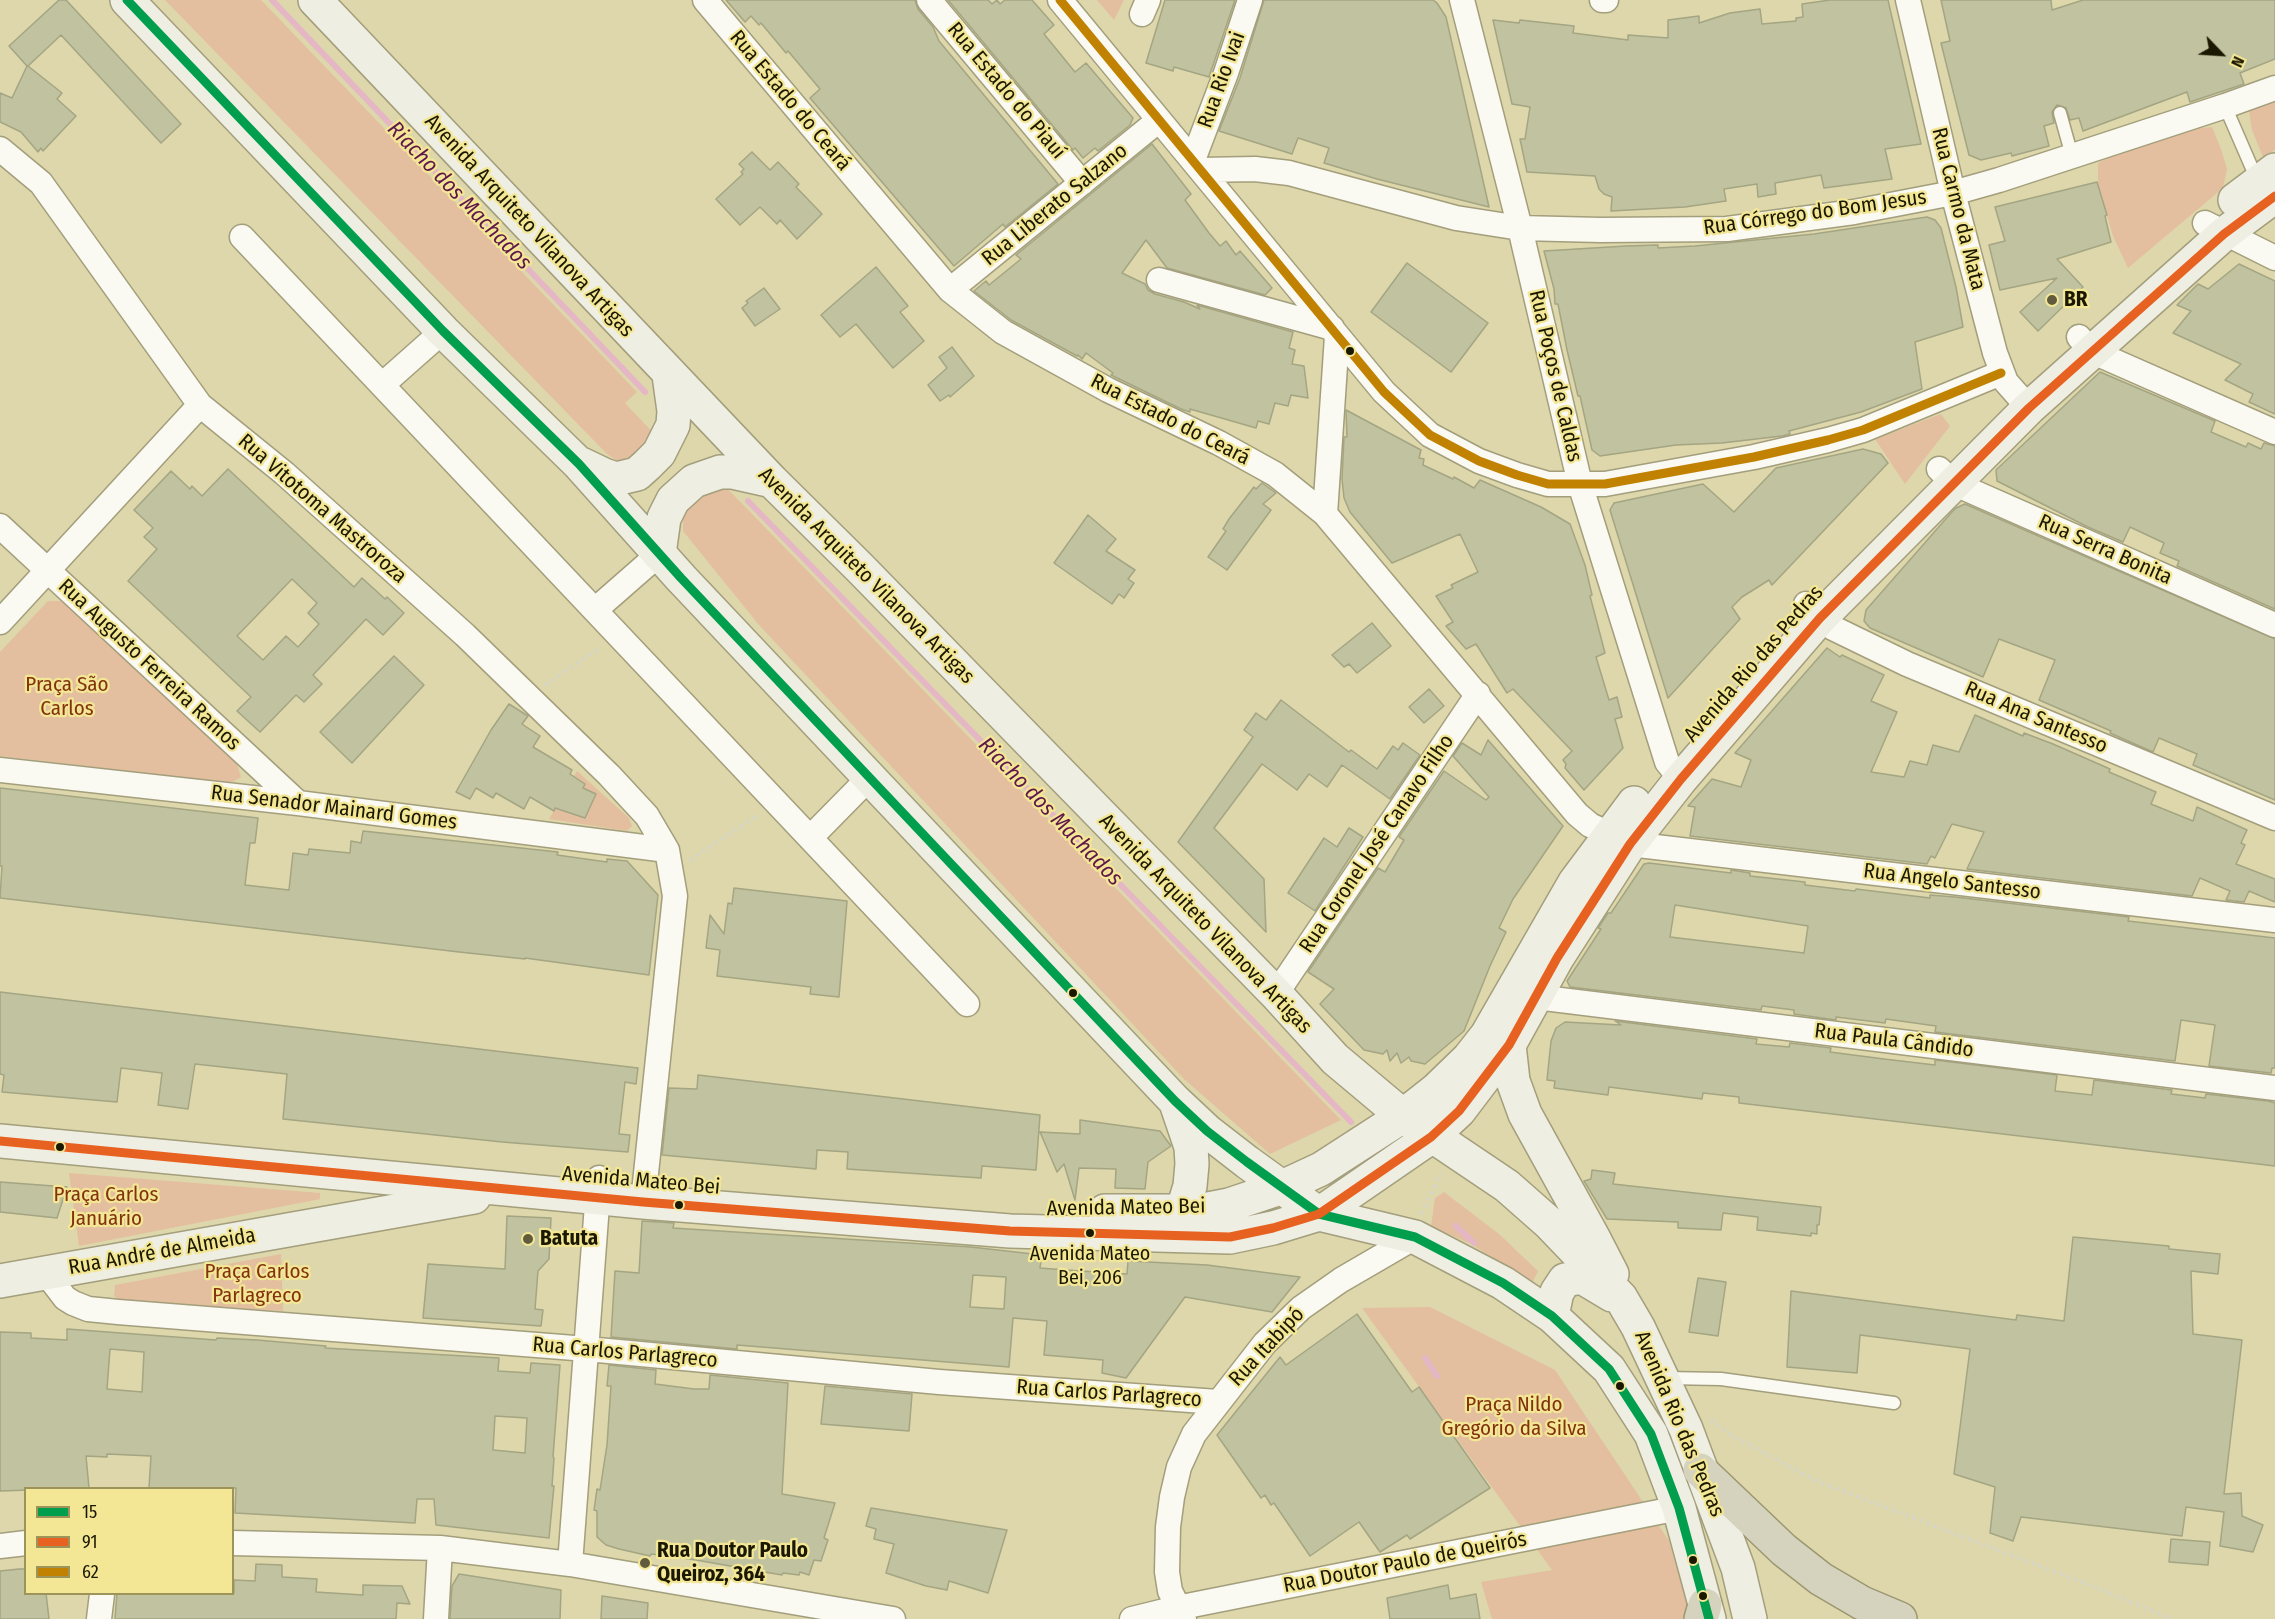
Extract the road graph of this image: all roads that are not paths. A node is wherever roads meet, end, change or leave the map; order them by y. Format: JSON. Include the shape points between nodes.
{"nodes":[{"id":1,"x":127,"y":0,"type":"edge"},
{"id":2,"x":315,"y":0,"type":"edge"},
{"id":3,"x":705,"y":0,"type":"edge"},
{"id":4,"x":929,"y":0,"type":"edge"},
{"id":5,"x":1059,"y":0,"type":"edge"},
{"id":6,"x":1250,"y":0,"type":"edge"},
{"id":7,"x":1462,"y":0,"type":"edge"},
{"id":8,"x":1908,"y":0,"type":"edge"},
{"id":9,"x":2275,"y":88,"type":"edge"},
{"id":10,"x":2224,"y":106,"type":"junction"},
{"id":11,"x":2060,"y":113,"type":"dead end"},
{"id":12,"x":1159,"y":120,"type":"junction"},
{"id":13,"x":0,"y":149,"type":"edge"},
{"id":14,"x":2072,"y":156,"type":"junction"},
{"id":15,"x":1197,"y":165,"type":"junction"},
{"id":16,"x":1082,"y":183,"type":"junction"},
{"id":17,"x":2269,"y":183,"type":"edge"},
{"id":18,"x":1953,"y":193,"type":"junction"},
{"id":19,"x":1520,"y":228,"type":"junction"},
{"id":20,"x":2215,"y":228,"type":"junction"},
{"id":21,"x":242,"y":237,"type":"dead end"},
{"id":22,"x":2275,"y":258,"type":"edge"},
{"id":23,"x":1160,"y":280,"type":"dead end"},
{"id":24,"x":950,"y":290,"type":"junction"},
{"id":25,"x":442,"y":331,"type":"junction"},
{"id":26,"x":1334,"y":332,"type":"junction"},
{"id":27,"x":2085,"y":344,"type":"junction"},
{"id":28,"x":669,"y":375,"type":"junction"},
{"id":29,"x":382,"y":385,"type":"junction"},
{"id":30,"x":2015,"y":392,"type":"junction"},
{"id":31,"x":200,"y":405,"type":"junction"},
{"id":32,"x":2275,"y":432,"type":"edge"},
{"id":33,"x":579,"y":464,"type":"junction"},
{"id":34,"x":1946,"y":476,"type":"junction"},
{"id":35,"x":772,"y":481,"type":"junction"},
{"id":36,"x":1581,"y":484,"type":"junction"},
{"id":37,"x":1325,"y":514,"type":"junction"},
{"id":38,"x":0,"y":525,"type":"edge"},
{"id":39,"x":659,"y":554,"type":"junction"},
{"id":40,"x":48,"y":570,"type":"junction"},
{"id":41,"x":595,"y":610,"type":"junction"},
{"id":42,"x":1813,"y":611,"type":"junction"},
{"id":43,"x":0,"y":622,"type":"edge"},
{"id":44,"x":2275,"y":625,"type":"edge"},
{"id":45,"x":1478,"y":694,"type":"junction"},
{"id":46,"x":0,"y":770,"type":"edge"},
{"id":47,"x":1674,"y":771,"type":"junction"},
{"id":48,"x":869,"y":778,"type":"junction"},
{"id":49,"x":298,"y":803,"type":"junction"},
{"id":50,"x":2275,"y":818,"type":"edge"},
{"id":51,"x":810,"y":838,"type":"junction"},
{"id":52,"x":1619,"y":839,"type":"junction"},
{"id":53,"x":670,"y":861,"type":"junction"},
{"id":54,"x":2275,"y":920,"type":"edge"},
{"id":55,"x":1525,"y":993,"type":"junction"},
{"id":56,"x":1276,"y":994,"type":"junction"},
{"id":57,"x":967,"y":1004,"type":"dead end"},
{"id":58,"x":1509,"y":1045,"type":"junction"},
{"id":59,"x":2275,"y":1088,"type":"edge"},
{"id":60,"x":1175,"y":1101,"type":"junction"},
{"id":61,"x":1403,"y":1116,"type":"junction"},
{"id":62,"x":0,"y":1122,"type":"edge"},
{"id":63,"x":0,"y":1141,"type":"edge"},
{"id":64,"x":1443,"y":1144,"type":"junction"},
{"id":65,"x":386,"y":1167,"type":"junction"},
{"id":66,"x":598,"y":1188,"type":"junction"},
{"id":67,"x":1280,"y":1188,"type":"junction"},
{"id":68,"x":514,"y":1191,"type":"junction"},
{"id":69,"x":644,"y":1192,"type":"junction"},
{"id":70,"x":1182,"y":1212,"type":"junction"},
{"id":71,"x":1319,"y":1214,"type":"junction"},
{"id":72,"x":325,"y":1223,"type":"junction"},
{"id":73,"x":1415,"y":1237,"type":"junction"},
{"id":74,"x":46,"y":1273,"type":"junction"},
{"id":75,"x":0,"y":1281,"type":"edge"},
{"id":76,"x":1622,"y":1300,"type":"junction"},
{"id":77,"x":1552,"y":1316,"type":"junction"},
{"id":78,"x":587,"y":1349,"type":"junction"},
{"id":79,"x":1662,"y":1378,"type":"junction"},
{"id":80,"x":1218,"y":1402,"type":"junction"},
{"id":81,"x":1894,"y":1403,"type":"dead end"},
{"id":82,"x":1700,"y":1470,"type":"junction"},
{"id":83,"x":1679,"y":1508,"type":"junction"},
{"id":84,"x":24,"y":1543,"type":"edge"},
{"id":85,"x":234,"y":1543,"type":"edge"},
{"id":86,"x":0,"y":1546,"type":"edge"},
{"id":87,"x":440,"y":1548,"type":"junction"},
{"id":88,"x":570,"y":1564,"type":"junction"},
{"id":89,"x":102,"y":1595,"type":"edge"},
{"id":90,"x":823,"y":1612,"type":"edge"},
{"id":91,"x":1180,"y":1614,"type":"edge"},
{"id":92,"x":1705,"y":1614,"type":"edge"},
{"id":93,"x":99,"y":1619,"type":"edge"},
{"id":94,"x":436,"y":1619,"type":"edge"},
{"id":95,"x":893,"y":1619,"type":"edge"},
{"id":96,"x":1132,"y":1619,"type":"edge"},
{"id":97,"x":1750,"y":1619,"type":"edge"},
{"id":98,"x":1900,"y":1619,"type":"edge"}],
"edges":[{"from":1,"to":25,"type":"main road"},
{"from":2,"to":28,"type":"main road","name":"Avenida Arquiteto Vilanova Artigas"},
{"from":3,"to":24,"type":"street","name":"Rua Estado do Ceará"},
{"from":4,"to":16,"type":"street","name":"Rua Estado do Piauí"},
{"from":5,"to":12,"type":"street"},
{"from":6,"to":15,"type":"street","name":"Rua Rio Ivai"},
{"from":7,"to":19,"type":"street","name":"Rua Poços de Caldas"},
{"from":8,"to":18,"type":"street","name":"Rua Carmo da Mata"},
{"from":9,"to":10,"type":"street","name":"Rua Córrego do Bom Jesus"},
{"from":10,"to":14,"type":"street","name":"Rua Córrego do Bom Jesus"},
{"from":10,"to":17,"type":"lane"},
{"from":11,"to":14,"type":"lane"},
{"from":12,"to":15,"type":"street"},
{"from":12,"to":16,"type":"street","name":"Rua Liberato Salzano"},
{"from":13,"to":31,"type":"street","name":"Rua Vitotoma Mastroroza","via":[[41,183]]},
{"from":14,"to":18,"type":"street","name":"Rua Córrego do Bom Jesus"},
{"from":15,"to":19,"type":"street","name":"Rua Córrego do Bom Jesus","via":[[1289,173],[1456,218]]},
{"from":15,"to":26,"type":"street"},
{"from":16,"to":24,"type":"street","name":"Rua Liberato Salzano"},
{"from":17,"to":20,"type":"main road","name":"Avenida Rio das Pedras"},
{"from":18,"to":19,"type":"street","name":"Rua Córrego do Bom Jesus","via":[[1854,212],[1727,229]]},
{"from":18,"to":30,"type":"street","name":"Rua Carmo da Mata"},
{"from":19,"to":36,"type":"street","name":"Rua Poços de Caldas"},
{"from":20,"to":22,"type":"street"},
{"from":20,"to":27,"type":"main road","name":"Avenida Rio das Pedras"},
{"from":21,"to":29,"type":"street"},
{"from":23,"to":26,"type":"street"},
{"from":24,"to":37,"type":"street","name":"Rua Estado do Ceará","via":[[1003,332],[1266,469]]},
{"from":25,"to":29,"type":"street"},
{"from":25,"to":33,"type":"main road"},
{"from":26,"to":36,"type":"street","via":[[1384,392],[1430,435],[1479,461],[1517,475],[1548,484]]},
{"from":26,"to":37,"type":"street"},
{"from":27,"to":30,"type":"main road","name":"Avenida Rio das Pedras"},
{"from":27,"to":32,"type":"street"},
{"from":28,"to":33,"type":"main road","via":[[673,425],[659,453],[647,465],[637,474],[616,479]]},
{"from":28,"to":35,"type":"main road","name":"Avenida Arquiteto Vilanova Artigas"},
{"from":29,"to":41,"type":"street"},
{"from":30,"to":34,"type":"main road","name":"Avenida Rio das Pedras"},
{"from":30,"to":36,"type":"street","via":[[1803,447],[1605,484]]},
{"from":31,"to":40,"type":"street"},
{"from":31,"to":53,"type":"street","name":"Rua Vitotoma Mastroroza","via":[[284,473],[529,696],[647,816]]},
{"from":33,"to":39,"type":"main road"},
{"from":34,"to":42,"type":"main road","name":"Avenida Rio das Pedras"},
{"from":34,"to":44,"type":"street","name":"Rua Serra Bonita"},
{"from":35,"to":39,"type":"main road","via":[[732,472],[694,481],[673,500],[664,518]]},
{"from":35,"to":56,"type":"main road","name":"Avenida Arquiteto Vilanova Artigas"},
{"from":36,"to":47,"type":"street","name":"Rua Poços de Caldas"},
{"from":37,"to":45,"type":"street","name":"Rua Estado do Ceará"},
{"from":38,"to":40,"type":"street","name":"Rua Augusto Ferreira Ramos"},
{"from":39,"to":41,"type":"street"},
{"from":39,"to":48,"type":"main road"},
{"from":40,"to":43,"type":"street"},
{"from":40,"to":49,"type":"street","name":"Rua Augusto Ferreira Ramos"},
{"from":41,"to":51,"type":"street"},
{"from":42,"to":47,"type":"main road","name":"Avenida Rio das Pedras"},
{"from":42,"to":50,"type":"street","name":"Rua Ana Santesso","via":[[1833,628],[1906,664]]},
{"from":45,"to":52,"type":"street","name":"Rua Estado do Ceará","via":[[1577,814]]},
{"from":45,"to":56,"type":"street","name":"Rua Coronel José Canavo Filho"},
{"from":46,"to":49,"type":"street","name":"Rua Senador Mainard Gomes"},
{"from":47,"to":52,"type":"main road","name":"Avenida Rio das Pedras"},
{"from":48,"to":51,"type":"street"},
{"from":48,"to":60,"type":"main road"},
{"from":49,"to":53,"type":"street","name":"Rua Senador Mainard Gomes"},
{"from":51,"to":57,"type":"street"},
{"from":52,"to":54,"type":"street","name":"Rua Angelo Santesso"},
{"from":52,"to":55,"type":"main road","name":"Avenida Rio das Pedras","via":[[1578,923]]},
{"from":53,"to":69,"type":"street","via":[[675,896]]},
{"from":55,"to":58,"type":"main road","name":"Avenida Rio das Pedras"},
{"from":55,"to":59,"type":"street","name":"Rua Paula Cândido"},
{"from":55,"to":61,"type":"main road","name":"Avenida Rio das Pedras","via":[[1469,1058]]},
{"from":56,"to":61,"type":"main road","name":"Avenida Arquiteto Vilanova Artigas","via":[[1335,1059]]},
{"from":58,"to":64,"type":"main road","name":"Avenida Rio das Pedras","via":[[1459,1111]]},
{"from":58,"to":76,"type":"main road","via":[[1513,1081],[1521,1106],[1594,1239]]},
{"from":60,"to":67,"type":"main road"},
{"from":60,"to":70,"type":"main road","via":[[1191,1148],[1190,1186]]},
{"from":61,"to":64,"type":"main road","name":"Avenida Arquiteto Vilanova Artigas"},
{"from":61,"to":67,"type":"main road","name":"Avenida Rio das Pedras","via":[[1321,1169]]},
{"from":62,"to":65,"type":"main road","name":"Avenida Mateo Bei"},
{"from":63,"to":65,"type":"main road","name":"Avenida Mateo Bei"},
{"from":64,"to":71,"type":"main road","name":"Avenida Rio das Pedras"},
{"from":64,"to":76,"type":"main road","name":"Avenida Rio das Pedras","via":[[1507,1186],[1549,1223]]},
{"from":65,"to":66,"type":"main road","name":"Avenida Mateo Bei"},
{"from":65,"to":68,"type":"main road","name":"Avenida Mateo Bei"},
{"from":65,"to":72,"type":"main road","name":"Rua André de Almeida","via":[[369,1191]]},
{"from":66,"to":68,"type":"main road","name":"Avenida Mateo Bei"},
{"from":66,"to":69,"type":"main road","name":"Avenida Mateo Bei"},
{"from":66,"to":78,"type":"street"},
{"from":67,"to":70,"type":"main road","name":"Avenida Mateo Bei","via":[[1229,1205]]},
{"from":67,"to":71,"type":"main road"},
{"from":68,"to":72,"type":"main road","name":"Rua André de Almeida"},
{"from":69,"to":70,"type":"main road","name":"Avenida Mateo Bei"},
{"from":69,"to":71,"type":"main road","name":"Avenida Mateo Bei","via":[[1010,1231],[1230,1237]]},
{"from":71,"to":73,"type":"main road","name":"Avenida Rio das Pedras"},
{"from":72,"to":74,"type":"main road","name":"Rua André de Almeida"},
{"from":73,"to":77,"type":"main road","name":"Avenida Rio das Pedras","via":[[1503,1283]]},
{"from":73,"to":80,"type":"street","name":"Rua Itabipó","via":[[1301,1308],[1265,1343]]},
{"from":74,"to":75,"type":"main road","name":"Rua André de Almeida"},
{"from":74,"to":78,"type":"street","name":"Rua Carlos Parlagreco","via":[[65,1298],[88,1308]]},
{"from":76,"to":77,"type":"main road","via":[[1582,1277],[1565,1280],[1557,1292]]},
{"from":76,"to":79,"type":"main road","name":"Avenida Rio das Pedras"},
{"from":77,"to":83,"type":"main road","name":"Avenida Rio das Pedras","via":[[1609,1369],[1652,1434]]},
{"from":78,"to":80,"type":"street","name":"Rua Carlos Parlagreco","via":[[939,1382]]},
{"from":78,"to":88,"type":"street"},
{"from":79,"to":81,"type":"lane","via":[[1721,1379]]},
{"from":79,"to":82,"type":"main road","name":"Avenida Rio das Pedras"},
{"from":80,"to":91,"type":"street","name":"Rua Itabipó","via":[[1194,1434],[1179,1467],[1172,1497],[1167,1572]]},
{"from":82,"to":97,"type":"main road","name":"Avenida Rio das Pedras","via":[[1738,1568]]},
{"from":82,"to":98,"type":"highway","via":[[1784,1550],[1821,1579]]},
{"from":83,"to":91,"type":"street","name":"Rua Doutor Paulo de Queirós"},
{"from":83,"to":92,"type":"main road","name":"Avenida Rio das Pedras"},
{"from":84,"to":86,"type":"street"},
{"from":85,"to":87,"type":"street"},
{"from":87,"to":88,"type":"street"},
{"from":87,"to":94,"type":"street"},
{"from":88,"to":90,"type":"street"},
{"from":89,"to":93,"type":"street"},
{"from":90,"to":95,"type":"street"},
{"from":91,"to":96,"type":"street","name":"Rua Doutor Paulo de Queirós"}]}
